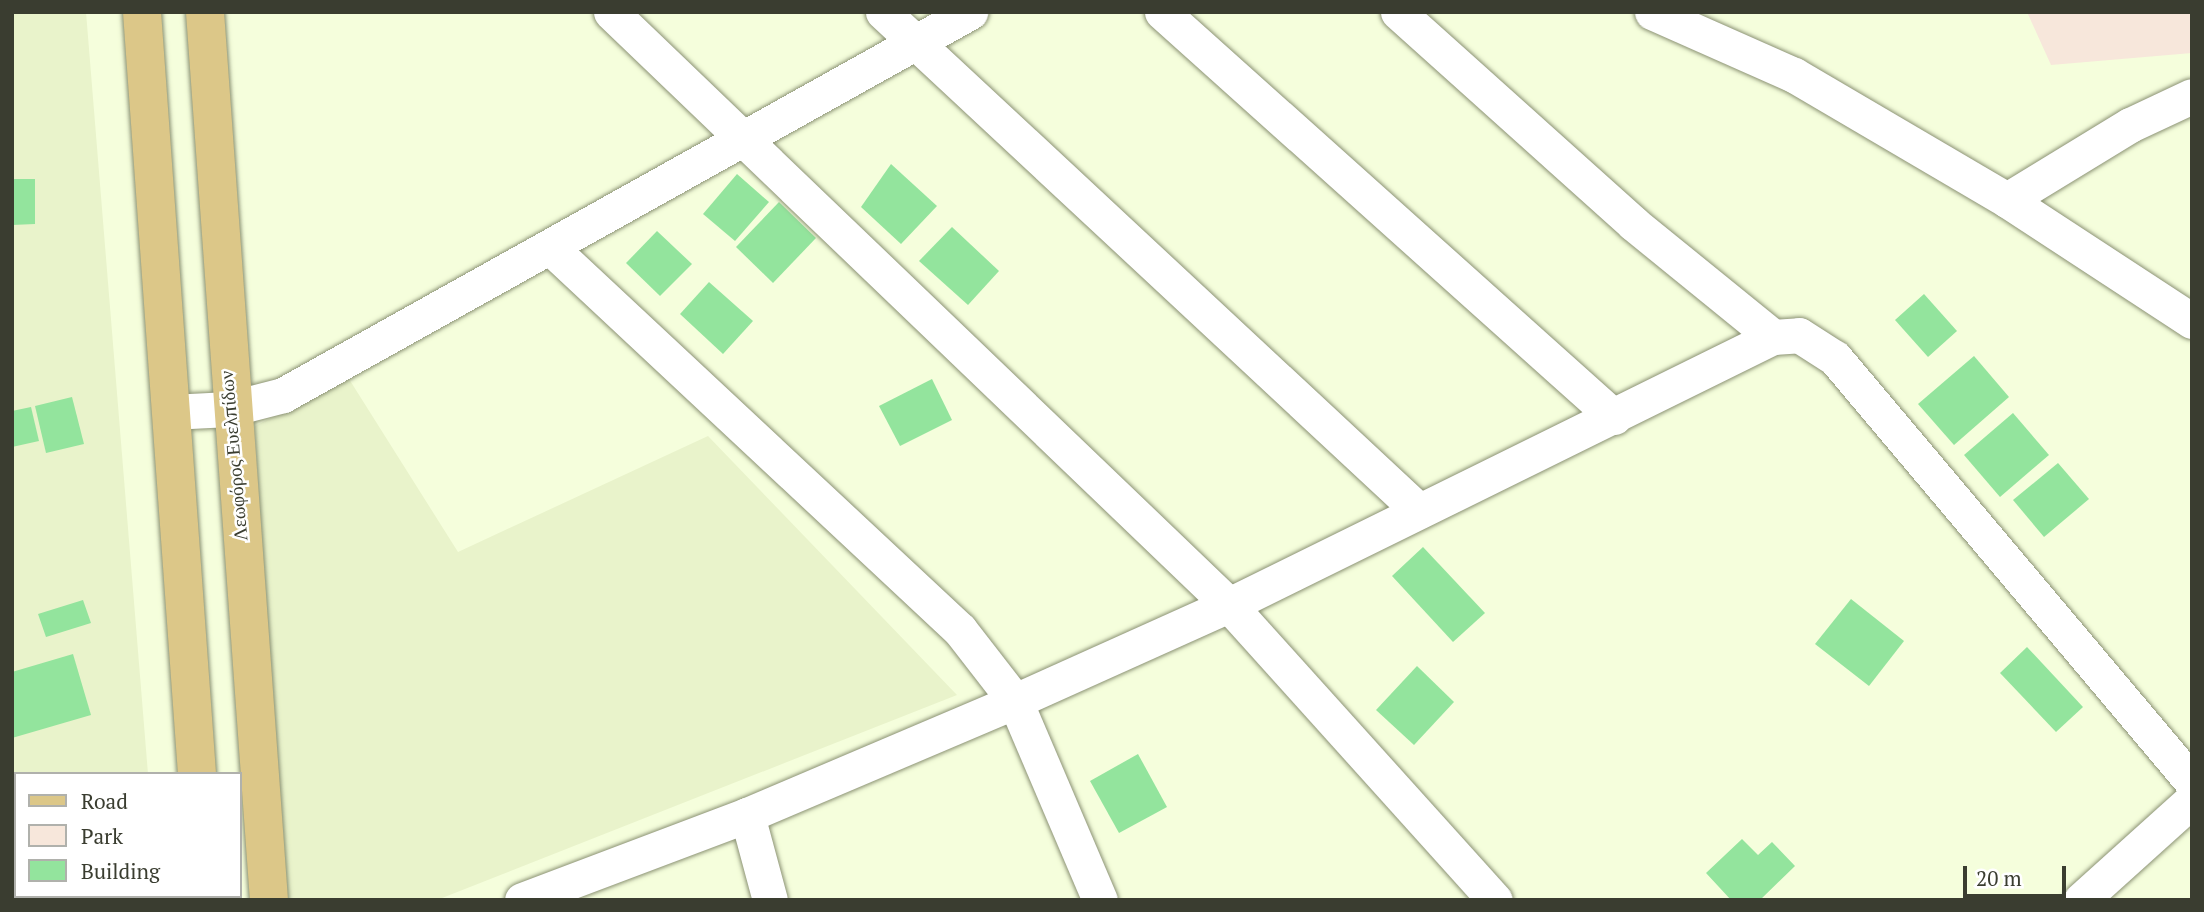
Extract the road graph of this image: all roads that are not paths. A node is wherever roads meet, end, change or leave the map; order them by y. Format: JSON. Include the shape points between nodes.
{"nodes":[{"id":1,"x":142,"y":12,"type":"edge"},
{"id":2,"x":205,"y":12,"type":"edge"},
{"id":3,"x":611,"y":12,"type":"edge"},
{"id":4,"x":883,"y":12,"type":"edge"},
{"id":5,"x":970,"y":12,"type":"edge"},
{"id":6,"x":1162,"y":12,"type":"edge"},
{"id":7,"x":1398,"y":12,"type":"edge"},
{"id":8,"x":1652,"y":12,"type":"edge"},
{"id":9,"x":915,"y":43,"type":"junction"},
{"id":10,"x":2192,"y":96,"type":"edge"},
{"id":11,"x":743,"y":138,"type":"junction"},
{"id":12,"x":2007,"y":201,"type":"junction"},
{"id":13,"x":552,"y":249,"type":"junction"},
{"id":14,"x":2192,"y":321,"type":"edge"},
{"id":15,"x":1773,"y":337,"type":"junction"},
{"id":16,"x":229,"y":409,"type":"junction"},
{"id":17,"x":170,"y":412,"type":"junction"},
{"id":18,"x":1614,"y":417,"type":"junction"},
{"id":19,"x":1419,"y":511,"type":"junction"},
{"id":20,"x":1229,"y":604,"type":"junction"},
{"id":21,"x":1015,"y":701,"type":"junction"},
{"id":22,"x":197,"y":772,"type":"edge"},
{"id":23,"x":2192,"y":782,"type":"edge"},
{"id":24,"x":2192,"y":800,"type":"edge"},
{"id":25,"x":747,"y":815,"type":"junction"},
{"id":26,"x":269,"y":900,"type":"edge"},
{"id":27,"x":522,"y":900,"type":"edge"},
{"id":28,"x":770,"y":900,"type":"edge"},
{"id":29,"x":1100,"y":900,"type":"edge"},
{"id":30,"x":1495,"y":900,"type":"edge"},
{"id":31,"x":2081,"y":900,"type":"edge"}],
"edges":[{"from":1,"to":17,"type":"main road"},
{"from":2,"to":16,"type":"main road","name":"Λεωφόρος Ευελπίδων"},
{"from":3,"to":11,"type":"street"},
{"from":4,"to":9,"type":"street"},
{"from":5,"to":9,"type":"street"},
{"from":6,"to":18,"type":"street"},
{"from":7,"to":15,"type":"street","via":[[1633,224]]},
{"from":8,"to":12,"type":"street","via":[[1794,75]]},
{"from":9,"to":11,"type":"street"},
{"from":9,"to":19,"type":"street"},
{"from":10,"to":12,"type":"street","via":[[2130,125]]},
{"from":11,"to":13,"type":"street"},
{"from":11,"to":20,"type":"street"},
{"from":12,"to":14,"type":"street"},
{"from":13,"to":16,"type":"street","via":[[284,395]]},
{"from":13,"to":21,"type":"street","via":[[960,630]]},
{"from":15,"to":18,"type":"street"},
{"from":15,"to":23,"type":"street","via":[[1799,335],[1835,358]]},
{"from":16,"to":17,"type":"street"},
{"from":16,"to":26,"type":"main road","name":"Λεωφόρος Ευελπίδων"},
{"from":17,"to":22,"type":"main road"},
{"from":18,"to":19,"type":"street"},
{"from":19,"to":20,"type":"street"},
{"from":20,"to":21,"type":"street"},
{"from":20,"to":30,"type":"street"},
{"from":21,"to":25,"type":"street"},
{"from":21,"to":29,"type":"street"},
{"from":24,"to":31,"type":"street"},
{"from":25,"to":27,"type":"street"},
{"from":25,"to":28,"type":"street"}]}
